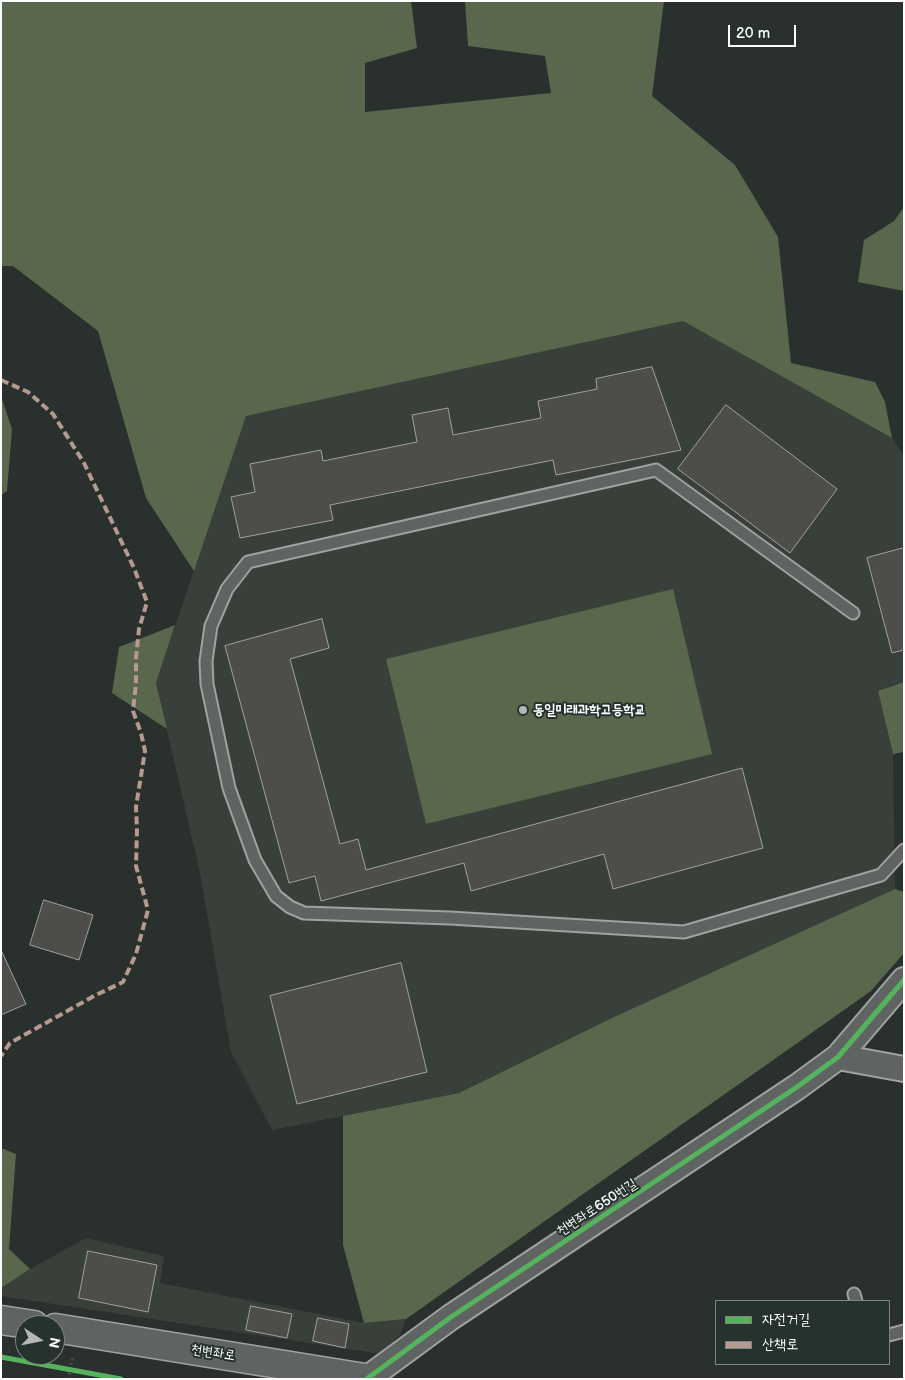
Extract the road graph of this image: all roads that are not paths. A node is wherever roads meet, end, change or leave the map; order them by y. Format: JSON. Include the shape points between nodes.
{"nodes":[{"id":1,"x":853,"y":613,"type":"dead end"},
{"id":2,"x":904,"y":850,"type":"edge"},
{"id":3,"x":904,"y":980,"type":"edge"},
{"id":4,"x":838,"y":1057,"type":"junction"},
{"id":5,"x":904,"y":1069,"type":"edge"},
{"id":6,"x":1,"y":1320,"type":"edge"},
{"id":7,"x":15,"y":1322,"type":"edge"},
{"id":8,"x":65,"y":1330,"type":"edge"},
{"id":9,"x":904,"y":1331,"type":"edge"},
{"id":10,"x":890,"y":1335,"type":"edge"},
{"id":11,"x":370,"y":1378,"type":"edge"}],
"edges":[{"from":1,"to":2,"type":"lane","via":[[656,470],[248,562],[227,589],[211,626],[206,661],[207,684],[230,788],[255,860],[276,896],[304,913],[684,932],[882,875]]},
{"from":3,"to":4,"type":"street","name":"천변좌로650번길"},
{"from":4,"to":5,"type":"street"},
{"from":4,"to":11,"type":"street","name":"천변좌로650번길","via":[[773,1104],[451,1317]]},
{"from":6,"to":7,"type":"main road"},
{"from":8,"to":11,"type":"main road","name":"천변좌로"},
{"from":9,"to":10,"type":"lane"}]}
